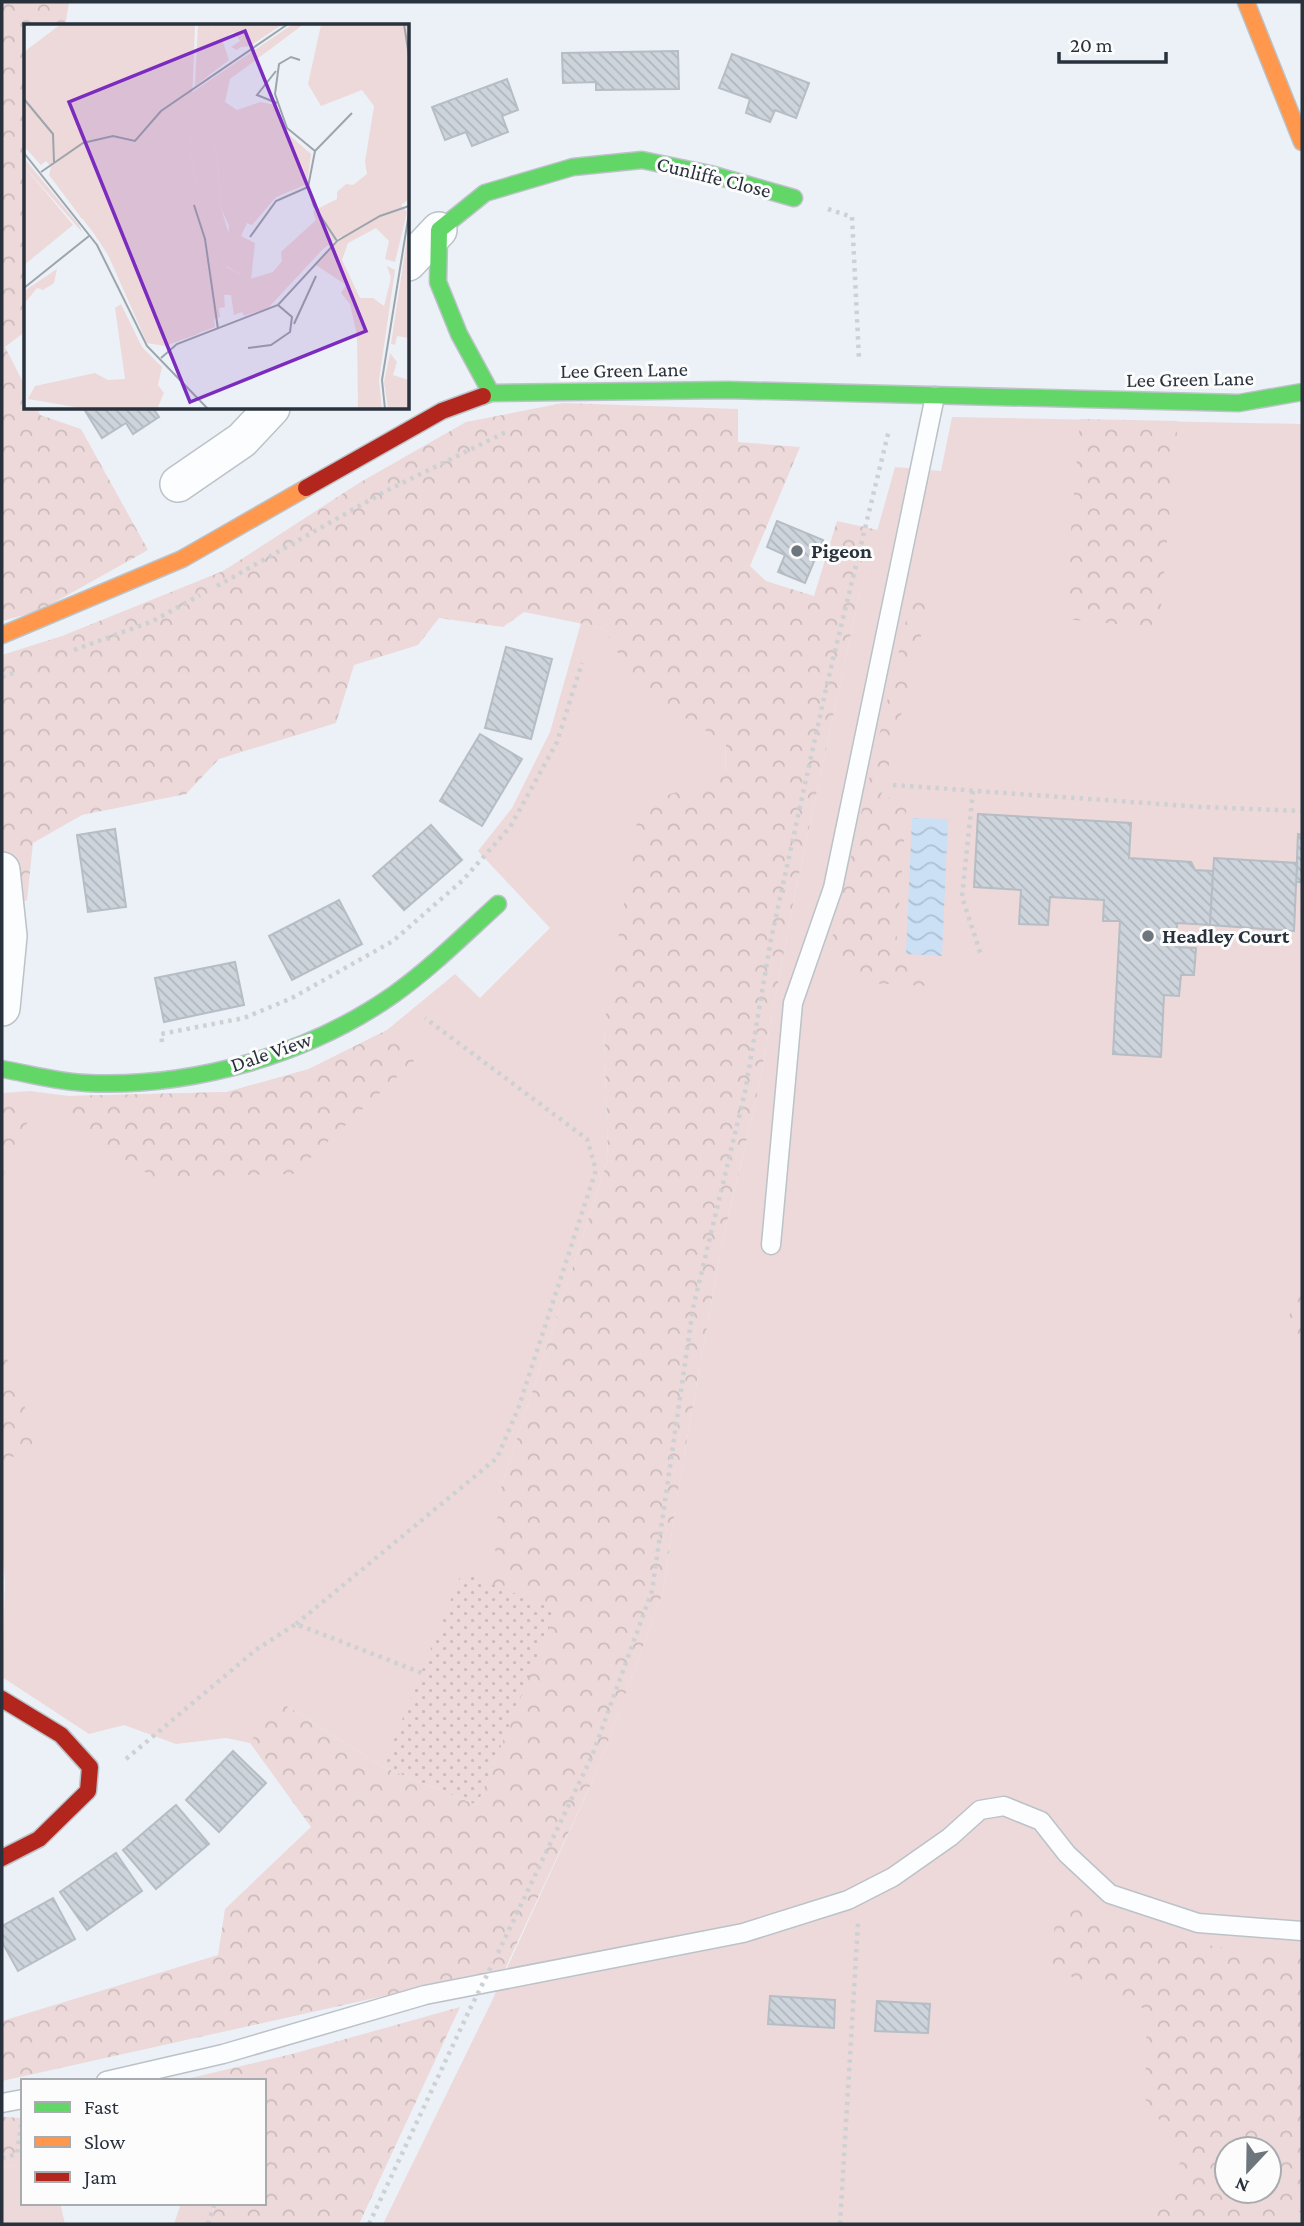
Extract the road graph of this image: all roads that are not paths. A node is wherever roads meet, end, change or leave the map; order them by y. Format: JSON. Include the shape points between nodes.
{"nodes":[{"id":1,"x":1246,"y":2,"type":"edge"},
{"id":2,"x":1302,"y":142,"type":"edge"},
{"id":3,"x":794,"y":198,"type":"road end"},
{"id":4,"x":439,"y":230,"type":"junction"},
{"id":5,"x":410,"y":261,"type":"edge"},
{"id":6,"x":1302,"y":392,"type":"edge"},
{"id":7,"x":491,"y":393,"type":"junction"},
{"id":8,"x":935,"y":396,"type":"junction"},
{"id":9,"x":270,"y":410,"type":"edge"},
{"id":10,"x":178,"y":484,"type":"dead end"},
{"id":11,"x":2,"y":635,"type":"edge"},
{"id":12,"x":2,"y":870,"type":"edge"},
{"id":13,"x":498,"y":904,"type":"dead end"},
{"id":14,"x":2,"y":1008,"type":"edge"},
{"id":15,"x":2,"y":1069,"type":"edge"},
{"id":16,"x":771,"y":1245,"type":"dead end"},
{"id":17,"x":2,"y":1699,"type":"edge"},
{"id":18,"x":2,"y":1858,"type":"edge"},
{"id":19,"x":1302,"y":1931,"type":"edge"},
{"id":20,"x":115,"y":2079,"type":"edge"},
{"id":21,"x":21,"y":2099,"type":"edge"},
{"id":22,"x":2,"y":2103,"type":"edge"}],
"edges":[{"from":1,"to":2,"type":"street"},
{"from":3,"to":4,"type":"street","name":"Cunliffe Close","via":[[642,160],[573,167],[485,193]]},
{"from":4,"to":5,"type":"street","name":"Cunliffe Close"},
{"from":4,"to":7,"type":"street","via":[[439,282],[458,334]]},
{"from":6,"to":8,"type":"street","name":"Lee Green Lane","via":[[1239,403]]},
{"from":7,"to":8,"type":"street","name":"Lee Green Lane","via":[[727,390]]},
{"from":7,"to":11,"type":"street","name":"Lee Green Lane","via":[[442,411],[182,559]]},
{"from":8,"to":16,"type":"lane","via":[[833,888],[793,1003]]},
{"from":9,"to":10,"type":"street","via":[[242,440]]},
{"from":12,"to":14,"type":"street","via":[[9,936]]},
{"from":13,"to":15,"type":"street","name":"Dale View","via":[[393,995],[320,1035],[240,1066],[164,1079],[85,1083]]},
{"from":17,"to":18,"type":"street","via":[[61,1735],[90,1767],[88,1791],[38,1839]]},
{"from":19,"to":20,"type":"lane","via":[[1198,1923],[1110,1894],[1067,1854],[1041,1821],[1004,1806],[981,1810],[893,1877],[848,1900],[743,1933],[425,1996],[223,2054]]},
{"from":21,"to":22,"type":"lane"}]}
